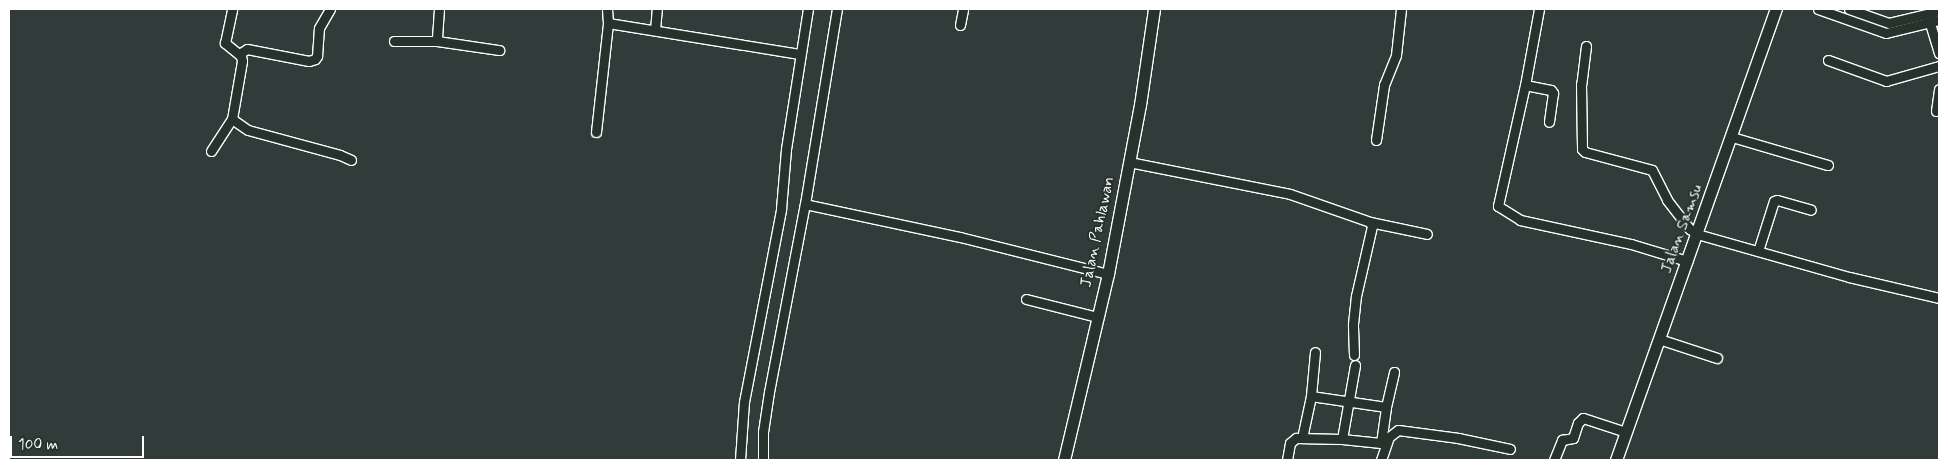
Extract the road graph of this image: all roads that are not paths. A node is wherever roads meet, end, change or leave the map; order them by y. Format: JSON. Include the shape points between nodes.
{"nodes":[{"id":1,"x":232,"y":9,"type":"edge"},
{"id":2,"x":330,"y":9,"type":"edge"},
{"id":3,"x":439,"y":9,"type":"edge"},
{"id":4,"x":607,"y":9,"type":"edge"},
{"id":5,"x":657,"y":9,"type":"edge"},
{"id":6,"x":808,"y":9,"type":"edge"},
{"id":7,"x":837,"y":9,"type":"edge"},
{"id":8,"x":963,"y":9,"type":"edge"},
{"id":9,"x":1154,"y":9,"type":"edge"},
{"id":10,"x":1401,"y":9,"type":"edge"},
{"id":11,"x":1539,"y":9,"type":"edge"},
{"id":12,"x":1776,"y":9,"type":"edge"},
{"id":13,"x":1818,"y":9,"type":"edge"},
{"id":14,"x":1849,"y":9,"type":"edge"},
{"id":15,"x":1939,"y":11,"type":"edge"},
{"id":16,"x":1928,"y":18,"type":"junction"},
{"id":17,"x":1846,"y":20,"type":"junction"},
{"id":18,"x":1939,"y":20,"type":"edge"},
{"id":19,"x":608,"y":23,"type":"junction"},
{"id":20,"x":960,"y":24,"type":"dead end"},
{"id":21,"x":655,"y":30,"type":"junction"},
{"id":22,"x":394,"y":41,"type":"dead end"},
{"id":23,"x":437,"y":41,"type":"junction"},
{"id":24,"x":1586,"y":46,"type":"dead end"},
{"id":25,"x":499,"y":50,"type":"dead end"},
{"id":26,"x":1939,"y":53,"type":"edge"},
{"id":27,"x":239,"y":54,"type":"junction"},
{"id":28,"x":800,"y":54,"type":"junction"},
{"id":29,"x":1828,"y":60,"type":"dead end"},
{"id":30,"x":1939,"y":66,"type":"edge"},
{"id":31,"x":1525,"y":85,"type":"junction"},
{"id":32,"x":1939,"y":89,"type":"edge"},
{"id":33,"x":1936,"y":111,"type":"dead end"},
{"id":34,"x":232,"y":119,"type":"junction"},
{"id":35,"x":1549,"y":122,"type":"dead end"},
{"id":36,"x":596,"y":132,"type":"dead end"},
{"id":37,"x":1732,"y":137,"type":"junction"},
{"id":38,"x":1376,"y":140,"type":"dead end"},
{"id":39,"x":211,"y":152,"type":"dead end"},
{"id":40,"x":350,"y":160,"type":"dead end"},
{"id":41,"x":1130,"y":162,"type":"junction"},
{"id":42,"x":1828,"y":165,"type":"dead end"},
{"id":43,"x":805,"y":204,"type":"junction"},
{"id":44,"x":1811,"y":210,"type":"dead end"},
{"id":45,"x":1370,"y":222,"type":"junction"},
{"id":46,"x":1427,"y":234,"type":"dead end"},
{"id":47,"x":1697,"y":234,"type":"junction"},
{"id":48,"x":1758,"y":251,"type":"junction"},
{"id":49,"x":1687,"y":261,"type":"junction"},
{"id":50,"x":1108,"y":274,"type":"junction"},
{"id":51,"x":1939,"y":298,"type":"edge"},
{"id":52,"x":1026,"y":299,"type":"dead end"},
{"id":53,"x":1097,"y":317,"type":"junction"},
{"id":54,"x":1659,"y":340,"type":"junction"},
{"id":55,"x":1315,"y":352,"type":"dead end"},
{"id":56,"x":1354,"y":355,"type":"dead end"},
{"id":57,"x":1717,"y":358,"type":"dead end"},
{"id":58,"x":1355,"y":365,"type":"dead end"},
{"id":59,"x":1394,"y":372,"type":"dead end"},
{"id":60,"x":1311,"y":396,"type":"junction"},
{"id":61,"x":1349,"y":401,"type":"junction"},
{"id":62,"x":1386,"y":407,"type":"junction"},
{"id":63,"x":1626,"y":432,"type":"junction"},
{"id":64,"x":1302,"y":438,"type":"junction"},
{"id":65,"x":1342,"y":439,"type":"junction"},
{"id":66,"x":1510,"y":449,"type":"dead end"},
{"id":67,"x":740,"y":460,"type":"edge"},
{"id":68,"x":763,"y":460,"type":"edge"},
{"id":69,"x":1064,"y":460,"type":"edge"},
{"id":70,"x":1287,"y":460,"type":"edge"},
{"id":71,"x":1381,"y":460,"type":"edge"},
{"id":72,"x":1554,"y":460,"type":"edge"},
{"id":73,"x":1616,"y":460,"type":"edge"}],
"edges":[{"from":1,"to":27,"type":"street","via":[[225,43]]},
{"from":2,"to":27,"type":"street","via":[[319,28],[315,59],[247,50]]},
{"from":3,"to":23,"type":"street"},
{"from":4,"to":19,"type":"street"},
{"from":5,"to":21,"type":"street"},
{"from":6,"to":28,"type":"street"},
{"from":7,"to":43,"type":"street"},
{"from":8,"to":20,"type":"street"},
{"from":9,"to":41,"type":"street","name":"Jalan Pahlawan"},
{"from":10,"to":38,"type":"street","via":[[1396,56],[1384,85]]},
{"from":11,"to":31,"type":"street"},
{"from":12,"to":37,"type":"street","name":"Jalan Samsu"},
{"from":13,"to":17,"type":"street"},
{"from":14,"to":16,"type":"street","via":[[1889,23]]},
{"from":14,"to":17,"type":"street"},
{"from":15,"to":16,"type":"street"},
{"from":16,"to":17,"type":"street","via":[[1886,33]]},
{"from":16,"to":18,"type":"street"},
{"from":16,"to":26,"type":"street"},
{"from":19,"to":21,"type":"street"},
{"from":19,"to":36,"type":"street"},
{"from":21,"to":28,"type":"street"},
{"from":22,"to":23,"type":"street"},
{"from":23,"to":25,"type":"street"},
{"from":24,"to":47,"type":"street","via":[[1581,84],[1582,149],[1648,167],[1676,214]]},
{"from":27,"to":34,"type":"street","via":[[242,61]]},
{"from":28,"to":67,"type":"street","via":[[781,209],[744,402]]},
{"from":29,"to":30,"type":"street","via":[[1886,81]]},
{"from":31,"to":35,"type":"street","via":[[1553,93]]},
{"from":31,"to":49,"type":"street","via":[[1498,202],[1500,208],[1520,220],[1631,244]]},
{"from":32,"to":33,"type":"street"},
{"from":34,"to":39,"type":"street"},
{"from":34,"to":40,"type":"street","via":[[248,130]]},
{"from":37,"to":42,"type":"street"},
{"from":37,"to":47,"type":"street","name":"Jalan Samsu"},
{"from":41,"to":45,"type":"street","via":[[1290,194]]},
{"from":41,"to":50,"type":"street","name":"Jalan Pahlawan"},
{"from":43,"to":50,"type":"street","via":[[960,237]]},
{"from":43,"to":68,"type":"street","via":[[769,392]]},
{"from":44,"to":48,"type":"street","via":[[1774,201]]},
{"from":45,"to":46,"type":"street"},
{"from":45,"to":56,"type":"street","via":[[1372,226],[1356,296]]},
{"from":47,"to":48,"type":"street"},
{"from":47,"to":49,"type":"street","name":"Jalan Samsu"},
{"from":48,"to":51,"type":"street"},
{"from":49,"to":54,"type":"street","name":"Jalan Samsu"},
{"from":50,"to":53,"type":"street","name":"Jalan Pahlawan"},
{"from":52,"to":53,"type":"street"},
{"from":53,"to":69,"type":"street","name":"Jalan Pahlawan"},
{"from":54,"to":57,"type":"street"},
{"from":54,"to":63,"type":"street","name":"Jalan Samsu"},
{"from":55,"to":60,"type":"street"},
{"from":58,"to":61,"type":"street"},
{"from":59,"to":62,"type":"street"},
{"from":60,"to":61,"type":"street"},
{"from":60,"to":64,"type":"street"},
{"from":61,"to":62,"type":"street"},
{"from":61,"to":65,"type":"street"},
{"from":62,"to":65,"type":"street","via":[[1380,444]]},
{"from":63,"to":72,"type":"street","via":[[1583,418],[1578,423],[1574,438],[1562,440]]},
{"from":63,"to":73,"type":"street","name":"Jalan Samsu"},
{"from":64,"to":65,"type":"street"},
{"from":64,"to":70,"type":"street","via":[[1290,443]]},
{"from":66,"to":71,"type":"street","via":[[1398,430],[1389,437]]}]}
